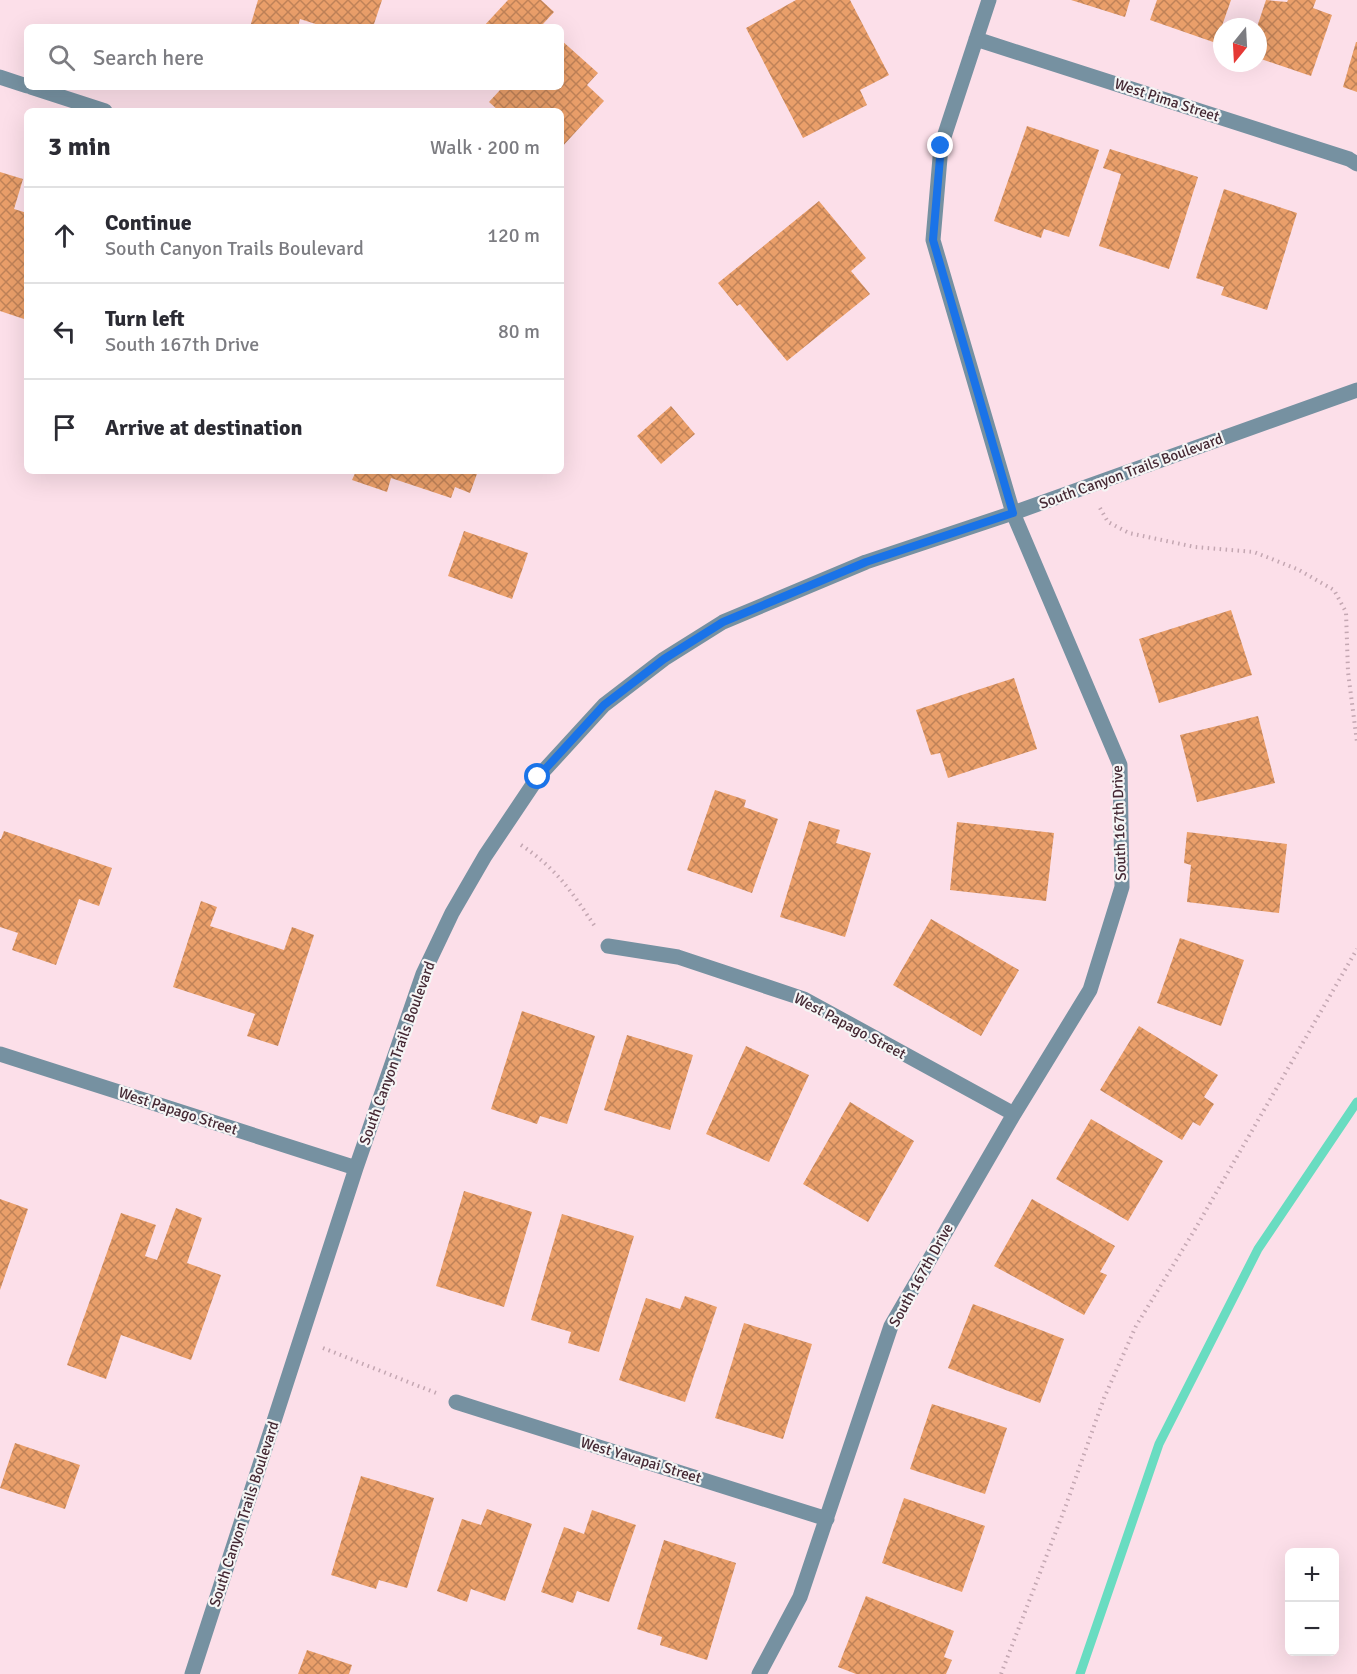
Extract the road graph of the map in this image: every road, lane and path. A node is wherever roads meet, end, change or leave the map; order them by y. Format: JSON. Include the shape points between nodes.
{"nodes":[{"id":1,"x":989,"y":0,"type":"edge"},
{"id":2,"x":976,"y":39,"type":"junction"},
{"id":3,"x":0,"y":77,"type":"edge"},
{"id":4,"x":24,"y":84,"type":"edge"},
{"id":5,"x":41,"y":90,"type":"edge"},
{"id":6,"x":96,"y":108,"type":"edge"},
{"id":7,"x":1357,"y":164,"type":"edge"},
{"id":8,"x":1357,"y":390,"type":"edge"},
{"id":9,"x":1087,"y":487,"type":"junction"},
{"id":10,"x":1013,"y":513,"type":"junction"},
{"id":11,"x":1357,"y":742,"type":"edge"},
{"id":12,"x":501,"y":832,"type":"junction"},
{"id":13,"x":608,"y":946,"type":"joint"},
{"id":14,"x":1357,"y":949,"type":"edge"},
{"id":15,"x":0,"y":1054,"type":"edge"},
{"id":16,"x":1014,"y":1114,"type":"junction"},
{"id":17,"x":356,"y":1168,"type":"junction"},
{"id":18,"x":300,"y":1341,"type":"junction"},
{"id":19,"x":456,"y":1402,"type":"joint"},
{"id":20,"x":827,"y":1519,"type":"junction"},
{"id":21,"x":192,"y":1674,"type":"edge"},
{"id":22,"x":759,"y":1674,"type":"edge"},
{"id":23,"x":1000,"y":1674,"type":"edge"}],
"edges":[{"from":1,"to":2,"type":"street","name":"South 167th Drive"},
{"from":2,"to":7,"type":"street","name":"West Pima Street"},
{"from":2,"to":10,"type":"street","name":"South 167th Drive","via":[[941,146],[933,240]]},
{"from":3,"to":4,"type":"street"},
{"from":5,"to":6,"type":"street"},
{"from":8,"to":9,"type":"street","name":"South Canyon Trails Boulevard"},
{"from":9,"to":10,"type":"street","name":"South Canyon Trails Boulevard"},
{"from":9,"to":11,"type":"path","via":[[1108,522],[1129,533],[1195,547],[1254,552],[1297,569],[1334,590],[1346,612],[1348,672]]},
{"from":10,"to":12,"type":"street","name":"South Canyon Trails Boulevard","via":[[866,562],[723,622],[664,659],[604,705],[538,777]]},
{"from":10,"to":16,"type":"street","name":"South 167th Drive","via":[[1120,765],[1122,887],[1090,990]]},
{"from":12,"to":13,"type":"path","via":[[556,873]]},
{"from":12,"to":17,"type":"street","name":"South Canyon Trails Boulevard","via":[[452,913],[423,974]]},
{"from":13,"to":16,"type":"street","name":"West Papago Street","via":[[678,957],[804,999]]},
{"from":14,"to":23,"type":"path","via":[[1136,1326],[1104,1398]]},
{"from":15,"to":17,"type":"street","name":"West Papago Street"},
{"from":16,"to":20,"type":"street","name":"South 167th Drive","via":[[891,1326]]},
{"from":17,"to":18,"type":"street","name":"South Canyon Trails Boulevard"},
{"from":18,"to":19,"type":"path"},
{"from":18,"to":21,"type":"street","name":"South Canyon Trails Boulevard"},
{"from":19,"to":20,"type":"street","name":"West Yavapai Street"},
{"from":20,"to":22,"type":"street","name":"South 167th Drive","via":[[800,1597]]}]}
